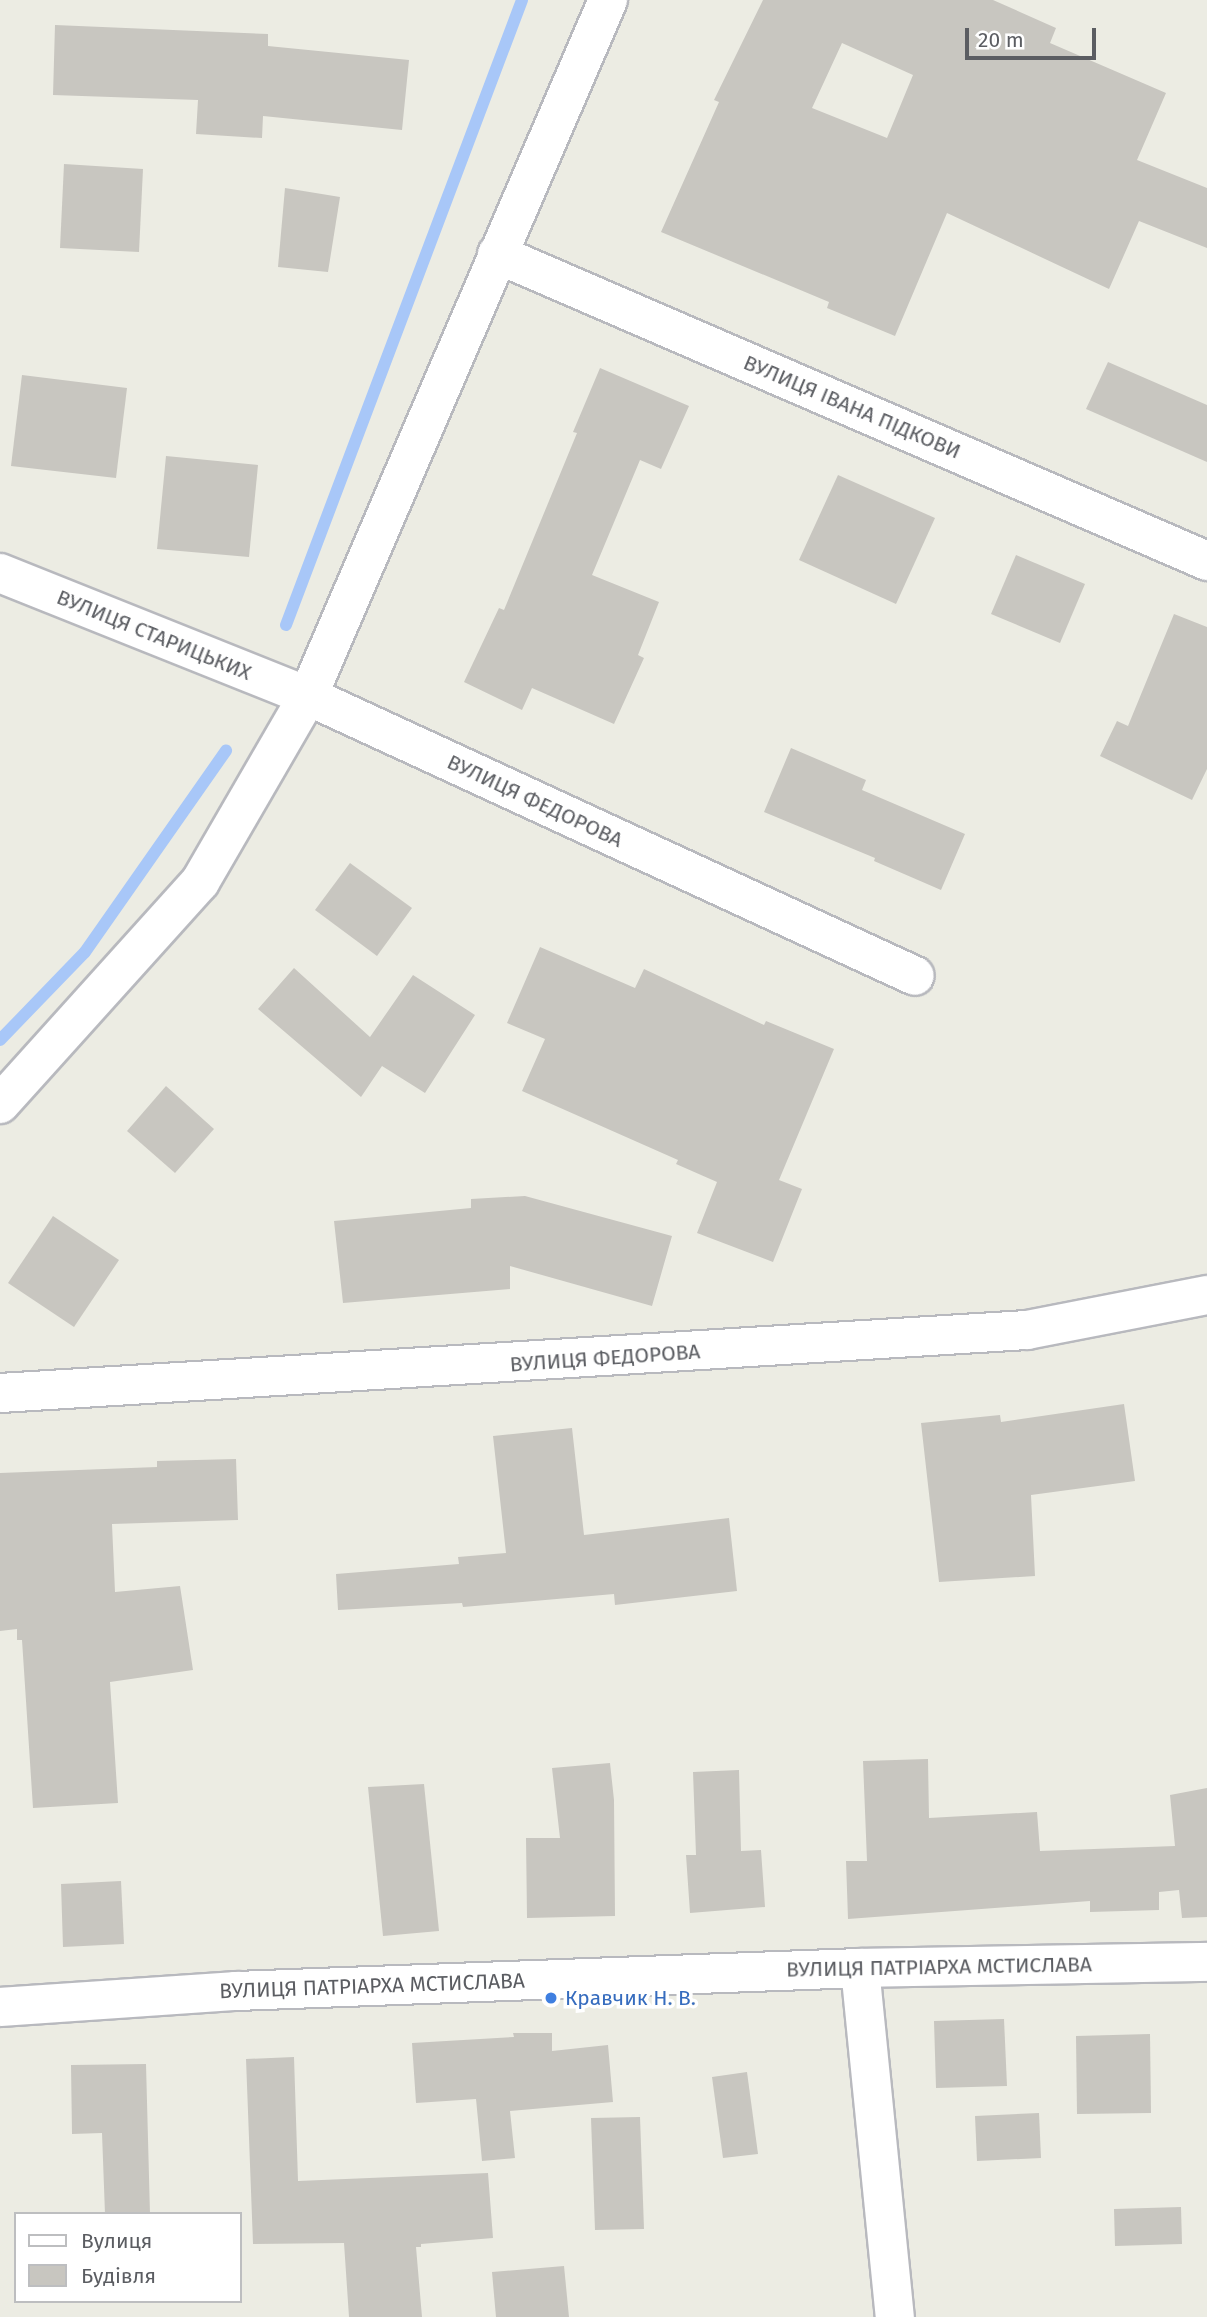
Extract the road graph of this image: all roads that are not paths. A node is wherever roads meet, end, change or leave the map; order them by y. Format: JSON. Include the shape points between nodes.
{"nodes":[{"id":1,"x":608,"y":0,"type":"edge"},
{"id":2,"x":497,"y":254,"type":"junction"},
{"id":3,"x":1207,"y":561,"type":"edge"},
{"id":4,"x":0,"y":573,"type":"edge"},
{"id":5,"x":308,"y":696,"type":"junction"},
{"id":6,"x":915,"y":976,"type":"dead end"},
{"id":7,"x":0,"y":1104,"type":"edge"},
{"id":8,"x":1207,"y":1295,"type":"edge"},
{"id":9,"x":0,"y":1392,"type":"edge"},
{"id":10,"x":1207,"y":1962,"type":"edge"},
{"id":11,"x":860,"y":1968,"type":"junction"},
{"id":12,"x":0,"y":2007,"type":"edge"},
{"id":13,"x":895,"y":2317,"type":"edge"}],
"edges":[{"from":1,"to":2,"type":"street"},
{"from":2,"to":3,"type":"street","name":"ВУЛИЦЯ ІВАНА ПІДКОВИ"},
{"from":2,"to":5,"type":"street"},
{"from":4,"to":5,"type":"street","name":"ВУЛИЦЯ СТАРИЦЬКИХ"},
{"from":5,"to":6,"type":"street","name":"ВУЛИЦЯ ФЕДОРОВА"},
{"from":5,"to":7,"type":"street","via":[[200,882]]},
{"from":8,"to":9,"type":"street","name":"ВУЛИЦЯ ФЕДОРОВА","via":[[1027,1330]]},
{"from":10,"to":11,"type":"street","name":"ВУЛИЦЯ ПАТРІАРХА МСТИСЛАВА"},
{"from":11,"to":12,"type":"street","name":"ВУЛИЦЯ ПАТРІАРХА МСТИСЛАВА","via":[[236,1991]]},
{"from":11,"to":13,"type":"street"}]}
